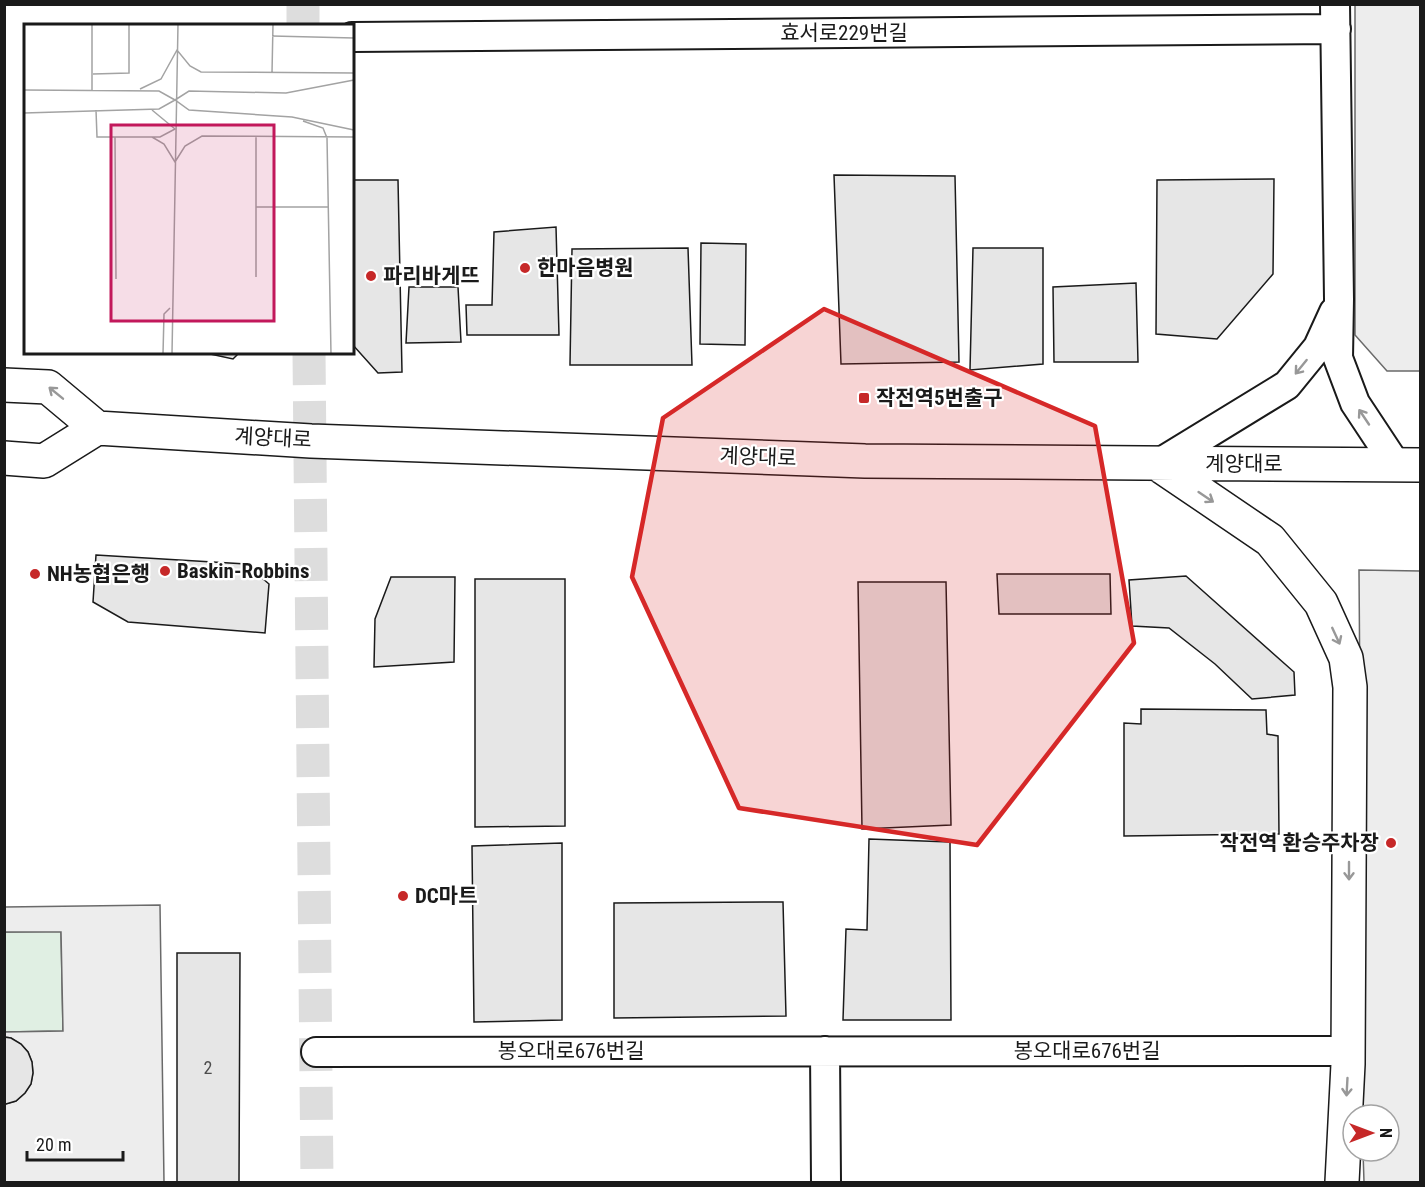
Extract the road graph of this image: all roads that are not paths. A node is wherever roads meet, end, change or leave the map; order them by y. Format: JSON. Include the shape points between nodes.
{"nodes":[{"id":1,"x":1336,"y":17,"type":"edge"},
{"id":2,"x":354,"y":37,"type":"edge"},
{"id":3,"x":1339,"y":299,"type":"junction"},
{"id":4,"x":4,"y":385,"type":"edge"},
{"id":5,"x":97,"y":428,"type":"junction"},
{"id":6,"x":1420,"y":442,"type":"edge"},
{"id":7,"x":4,"y":458,"type":"edge"},
{"id":8,"x":1158,"y":464,"type":"junction"},
{"id":9,"x":1408,"y":465,"type":"edge"},
{"id":10,"x":825,"y":1051,"type":"junction"},
{"id":11,"x":1348,"y":1051,"type":"junction"},
{"id":12,"x":316,"y":1052,"type":"dead end"},
{"id":13,"x":826,"y":1182,"type":"edge"},
{"id":14,"x":1342,"y":1182,"type":"edge"}],
"edges":[{"from":1,"to":2,"type":"street","name":"효서로229번길"},
{"from":1,"to":3,"type":"street"},
{"from":3,"to":8,"type":"street","one_way":true,"via":[[1318,347],[1287,385]]},
{"from":9,"to":3,"type":"street","one_way":true,"via":[[1355,404],[1338,358]]},
{"from":5,"to":4,"type":"main road","one_way":true,"via":[[48,387]]},
{"from":5,"to":7,"type":"main road","via":[[44,461]]},
{"from":5,"to":8,"type":"main road","name":"계양대로","via":[[310,441],[841,460]]},
{"from":6,"to":9,"type":"main road"},
{"from":8,"to":9,"type":"main road","name":"계양대로"},
{"from":8,"to":11,"type":"main road","one_way":true,"via":[[1270,540],[1321,603],[1346,658],[1350,687]]},
{"from":10,"to":11,"type":"street","name":"봉오대로676번길"},
{"from":10,"to":12,"type":"street","name":"봉오대로676번길"},
{"from":10,"to":13,"type":"street"},
{"from":11,"to":14,"type":"main road","one_way":true}]}
